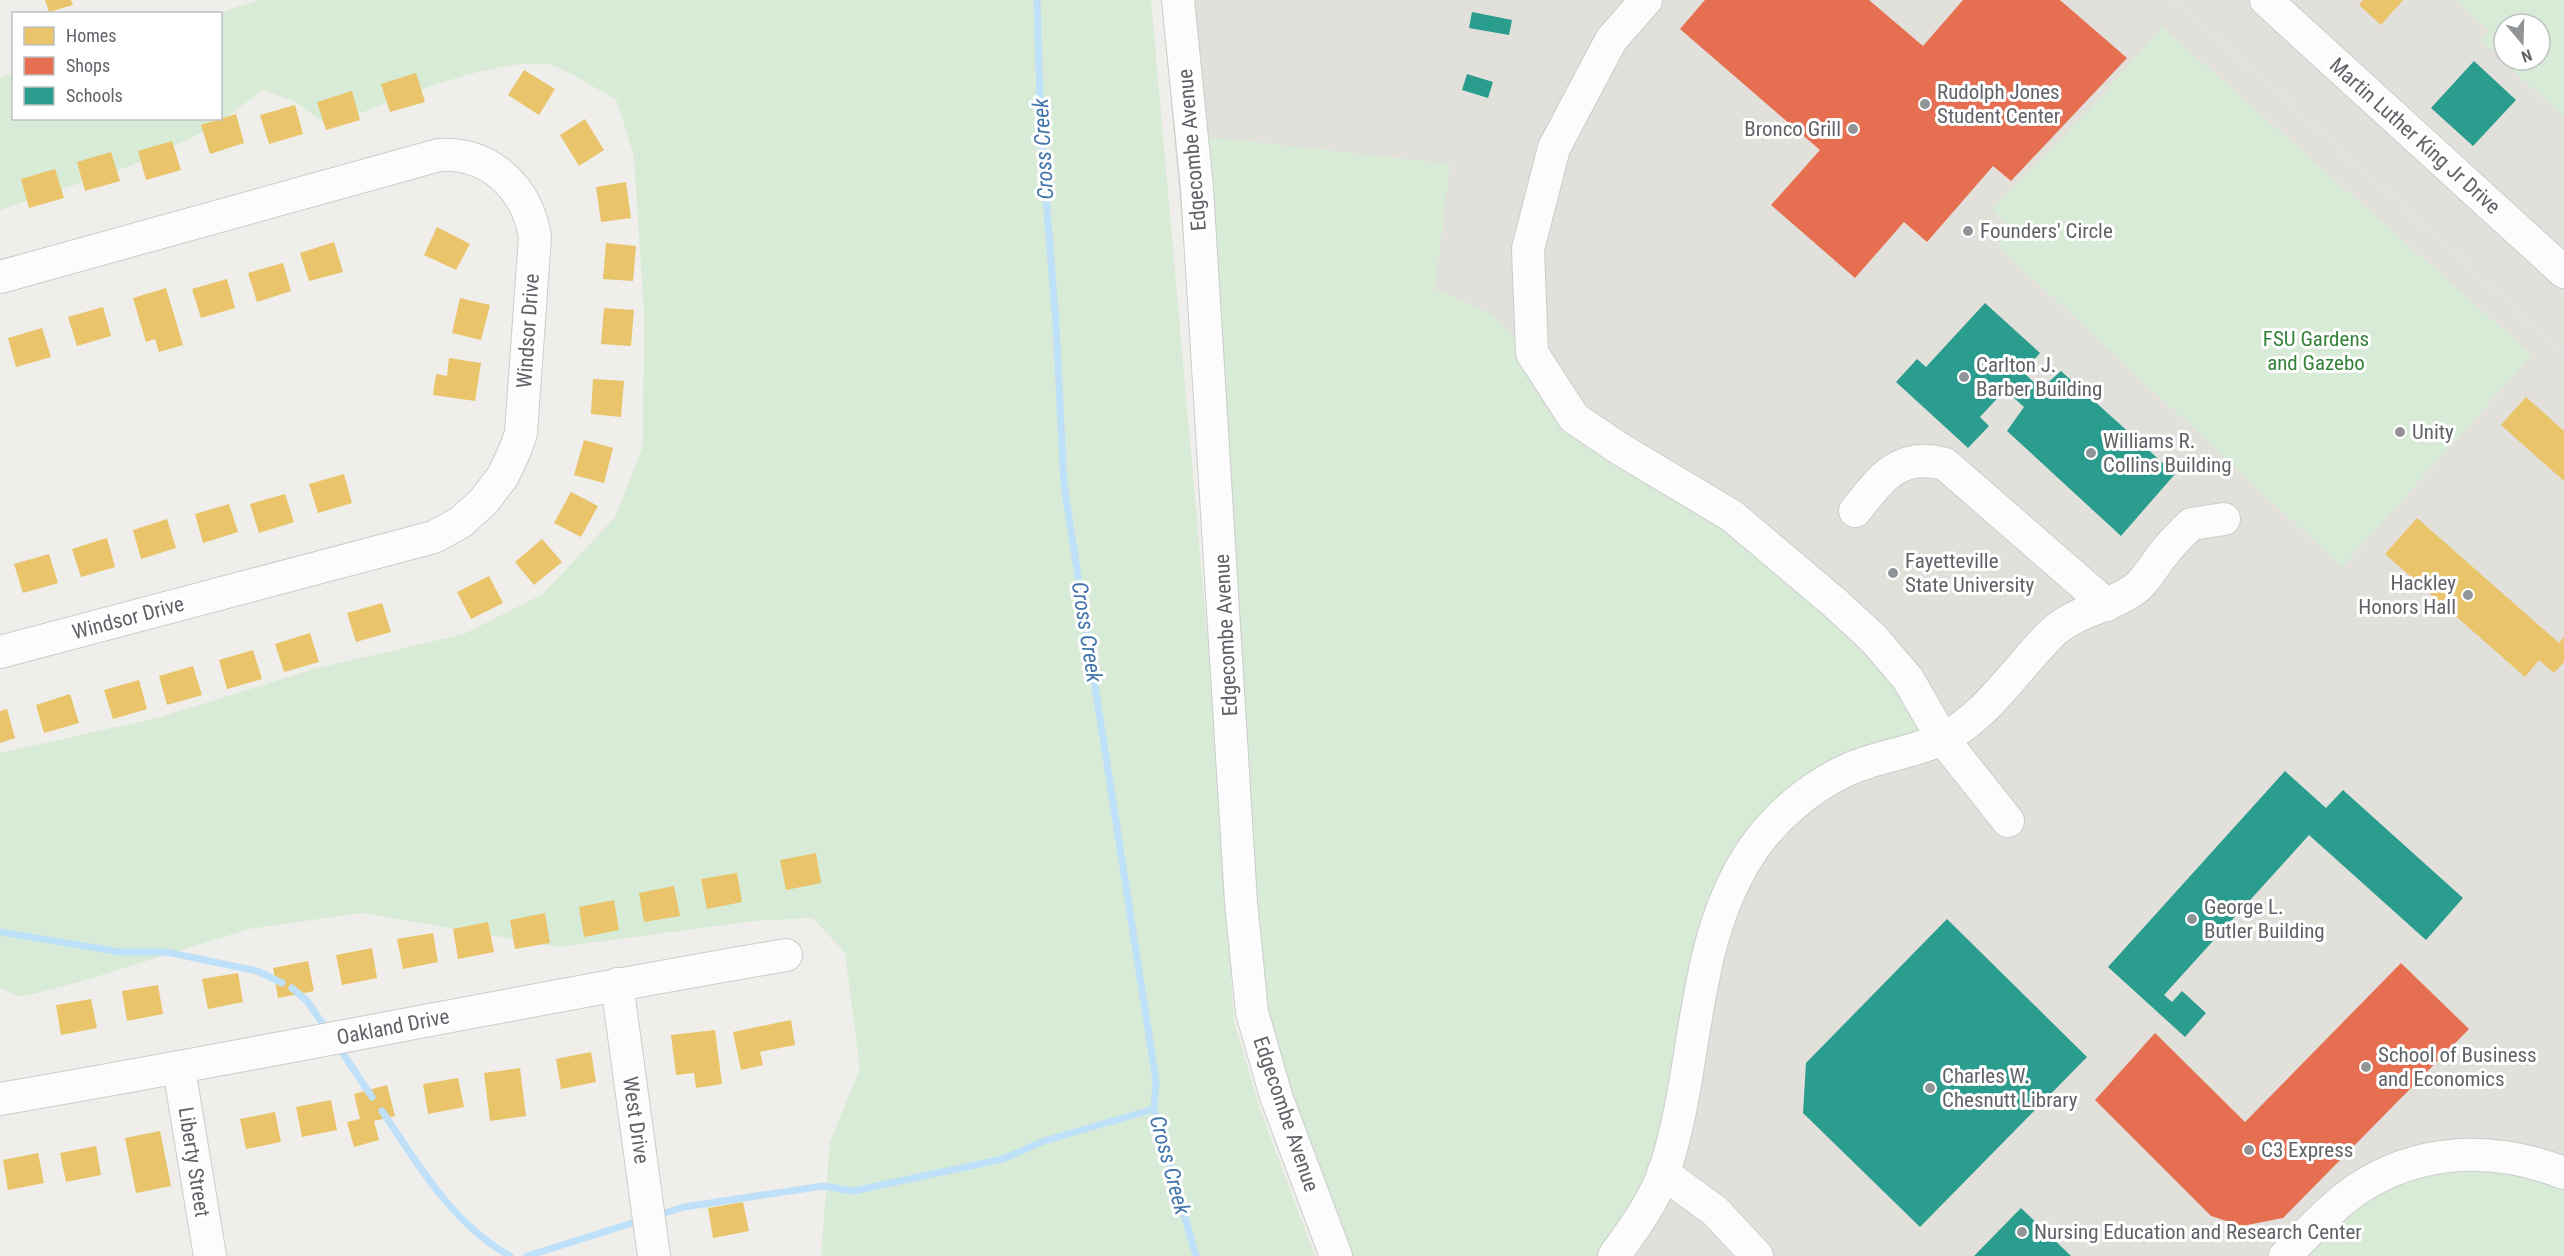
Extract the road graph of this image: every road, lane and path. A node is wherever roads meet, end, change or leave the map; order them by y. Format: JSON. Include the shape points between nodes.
{"nodes":[{"id":1,"x":1178,"y":0,"type":"edge"},
{"id":2,"x":1646,"y":0,"type":"edge"},
{"id":3,"x":2266,"y":0,"type":"edge"},
{"id":4,"x":2564,"y":272,"type":"edge"},
{"id":5,"x":0,"y":277,"type":"edge"},
{"id":6,"x":1855,"y":511,"type":"dead end"},
{"id":7,"x":2224,"y":519,"type":"dead end"},
{"id":8,"x":2107,"y":605,"type":"junction"},
{"id":9,"x":0,"y":652,"type":"edge"},
{"id":10,"x":1942,"y":738,"type":"junction"},
{"id":11,"x":2008,"y":821,"type":"dead end"},
{"id":12,"x":786,"y":955,"type":"dead end"},
{"id":13,"x":617,"y":984,"type":"junction"},
{"id":14,"x":179,"y":1069,"type":"junction"},
{"id":15,"x":0,"y":1099,"type":"edge"},
{"id":16,"x":1664,"y":1173,"type":"junction"},
{"id":17,"x":2564,"y":1173,"type":"edge"},
{"id":18,"x":210,"y":1256,"type":"edge"},
{"id":19,"x":654,"y":1256,"type":"edge"},
{"id":20,"x":1336,"y":1256,"type":"edge"},
{"id":21,"x":1614,"y":1256,"type":"edge"},
{"id":22,"x":1757,"y":1256,"type":"edge"},
{"id":23,"x":2285,"y":1256,"type":"edge"}],
"edges":[{"from":1,"to":20,"type":"street","name":"Edgecombe Avenue","via":[[1197,188],[1241,902],[1252,1012],[1276,1096]]},
{"from":2,"to":10,"type":"street","via":[[1611,40],[1554,148],[1528,249],[1532,353],[1574,418],[1732,516],[1874,639],[1908,679]]},
{"from":3,"to":4,"type":"street","name":"Martin Luther King Jr Drive"},
{"from":5,"to":9,"type":"street","name":"Windsor Drive","via":[[439,155],[470,157],[510,181],[526,208],[535,237],[520,433],[503,476],[461,522],[434,537]]},
{"from":6,"to":8,"type":"street","via":[[1877,484],[1902,464],[1928,460],[1945,464]]},
{"from":7,"to":8,"type":"street","via":[[2191,524],[2134,590]]},
{"from":8,"to":10,"type":"street","via":[[2073,616],[1980,712]]},
{"from":10,"to":11,"type":"street"},
{"from":10,"to":16,"type":"street","via":[[1847,770],[1814,789],[1773,824],[1753,848],[1736,878],[1712,942]]},
{"from":12,"to":13,"type":"street","name":"Oakland Drive"},
{"from":13,"to":14,"type":"street","name":"Oakland Drive"},
{"from":13,"to":19,"type":"street","name":"West Drive"},
{"from":14,"to":15,"type":"street","name":"Oakland Drive"},
{"from":14,"to":18,"type":"street","name":"Liberty Street"},
{"from":16,"to":21,"type":"street"},
{"from":16,"to":22,"type":"street","via":[[1715,1211]]},
{"from":17,"to":23,"type":"street","via":[[2504,1155],[2442,1156],[2412,1164],[2355,1191]]}]}
